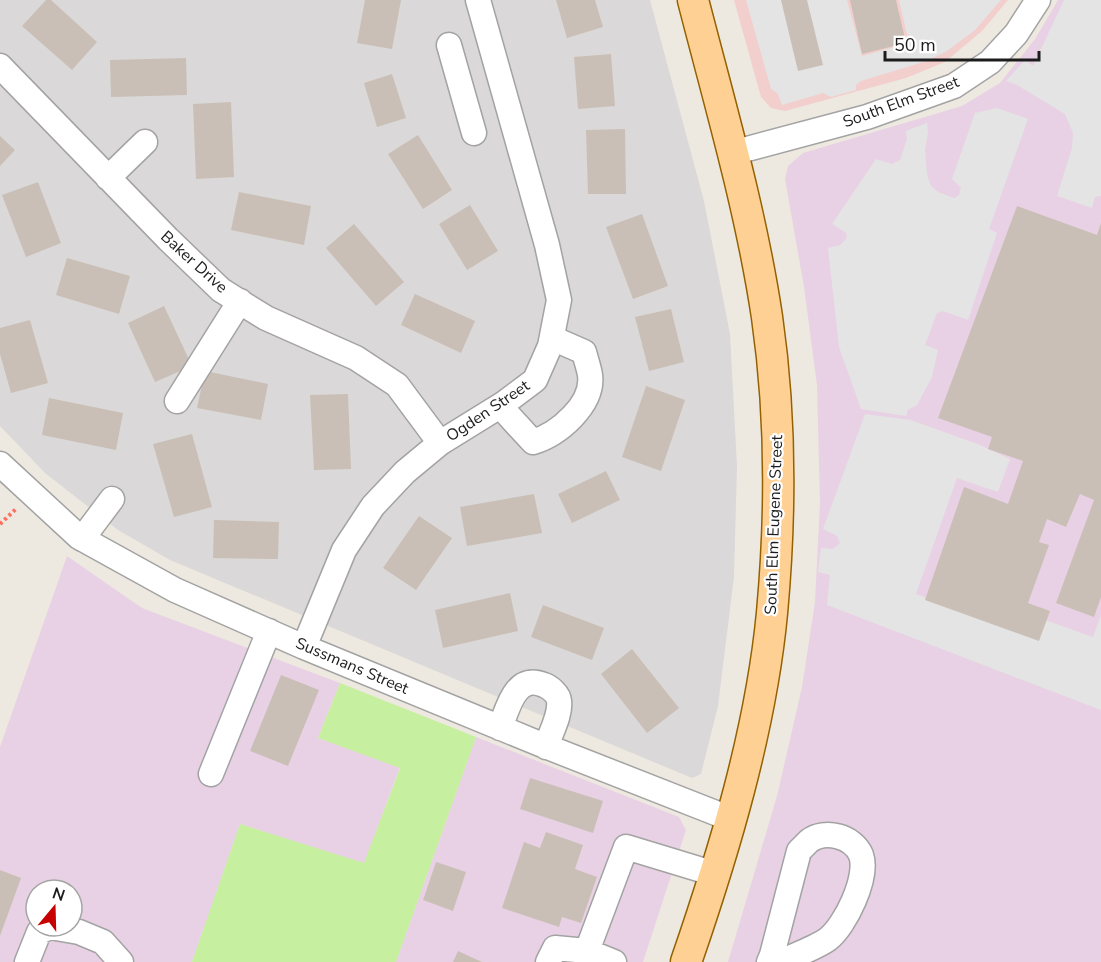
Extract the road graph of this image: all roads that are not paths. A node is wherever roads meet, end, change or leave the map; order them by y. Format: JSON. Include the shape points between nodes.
{"nodes":[{"id":1,"x":478,"y":0,"type":"edge"},
{"id":2,"x":693,"y":0,"type":"edge"},
{"id":3,"x":1038,"y":0,"type":"edge"},
{"id":4,"x":449,"y":45,"type":"dead end"},
{"id":5,"x":0,"y":66,"type":"edge"},
{"id":6,"x":496,"y":66,"type":"junction"},
{"id":7,"x":459,"y":78,"type":"junction"},
{"id":8,"x":474,"y":133,"type":"dead end"},
{"id":9,"x":145,"y":142,"type":"dead end"},
{"id":10,"x":732,"y":153,"type":"junction"},
{"id":11,"x":108,"y":178,"type":"junction"},
{"id":12,"x":240,"y":301,"type":"junction"},
{"id":13,"x":552,"y":338,"type":"junction"},
{"id":14,"x":177,"y":401,"type":"dead end"},
{"id":15,"x":500,"y":406,"type":"junction"},
{"id":16,"x":440,"y":443,"type":"junction"},
{"id":17,"x":0,"y":464,"type":"edge"},
{"id":18,"x":112,"y":499,"type":"dead end"},
{"id":19,"x":82,"y":540,"type":"junction"},
{"id":20,"x":269,"y":631,"type":"junction"},
{"id":21,"x":304,"y":647,"type":"junction"},
{"id":22,"x":500,"y":728,"type":"junction"},
{"id":23,"x":546,"y":747,"type":"junction"},
{"id":24,"x":211,"y":774,"type":"dead end"},
{"id":25,"x":731,"y":819,"type":"junction"},
{"id":26,"x":715,"y":874,"type":"junction"},
{"id":27,"x":587,"y":951,"type":"junction"},
{"id":28,"x":693,"y":960,"type":"edge"},
{"id":29,"x":27,"y":962,"type":"edge"},
{"id":30,"x":122,"y":962,"type":"edge"},
{"id":31,"x":548,"y":962,"type":"edge"},
{"id":32,"x":614,"y":962,"type":"edge"},
{"id":33,"x":769,"y":962,"type":"edge"},
{"id":34,"x":782,"y":962,"type":"edge"}],
"edges":[{"from":1,"to":6,"type":"street","name":"Ogden Street"},
{"from":2,"to":10,"type":"main road","name":"South Elm Eugene Street"},
{"from":3,"to":10,"type":"street","name":"South Elm Street","via":[[1016,34],[990,62],[954,86],[867,117]]},
{"from":4,"to":7,"type":"street"},
{"from":5,"to":11,"type":"street","name":"Baker Drive"},
{"from":6,"to":7,"type":"street"},
{"from":6,"to":13,"type":"street","name":"Ogden Street","via":[[559,300]]},
{"from":7,"to":8,"type":"street"},
{"from":9,"to":11,"type":"street"},
{"from":10,"to":25,"type":"main road","name":"South Elm Eugene Street","via":[[752,232],[767,317],[777,454],[772,615],[757,707]]},
{"from":11,"to":12,"type":"street","name":"Baker Drive","via":[[213,282]]},
{"from":12,"to":14,"type":"street"},
{"from":12,"to":16,"type":"street","name":"Baker Drive","via":[[266,318],[356,358],[397,385]]},
{"from":13,"to":15,"type":"street","name":"Ogden Street","via":[[535,380]]},
{"from":13,"to":15,"type":"street","via":[[584,352],[591,377],[584,405],[549,437],[534,442]]},
{"from":15,"to":16,"type":"street","name":"Ogden Street"},
{"from":16,"to":21,"type":"street","name":"Ogden Street","via":[[373,506],[344,550]]},
{"from":17,"to":19,"type":"street","name":"Sussmans Street"},
{"from":18,"to":19,"type":"street"},
{"from":19,"to":20,"type":"street","name":"Sussmans Street","via":[[175,590]]},
{"from":20,"to":21,"type":"street","name":"Sussmans Street"},
{"from":20,"to":24,"type":"street"},
{"from":21,"to":22,"type":"street","name":"Sussmans Street"},
{"from":22,"to":23,"type":"street","name":"Sussmans Street"},
{"from":22,"to":23,"type":"street","via":[[515,692],[525,683],[545,685],[560,699]]},
{"from":23,"to":25,"type":"street","name":"Sussmans Street"},
{"from":25,"to":26,"type":"main road","name":"South Elm Eugene Street"},
{"from":26,"to":27,"type":"street","via":[[626,847]]},
{"from":26,"to":28,"type":"main road","name":"South Elm Eugene Street"},
{"from":27,"to":31,"type":"street","via":[[555,948]]},
{"from":27,"to":32,"type":"street"},
{"from":29,"to":30,"type":"street","via":[[39,932],[50,927],[79,932],[103,942]]},
{"from":33,"to":34,"type":"street","via":[[799,851],[810,840],[823,835],[850,841],[861,856],[861,872],[842,924],[827,940]]}]}
